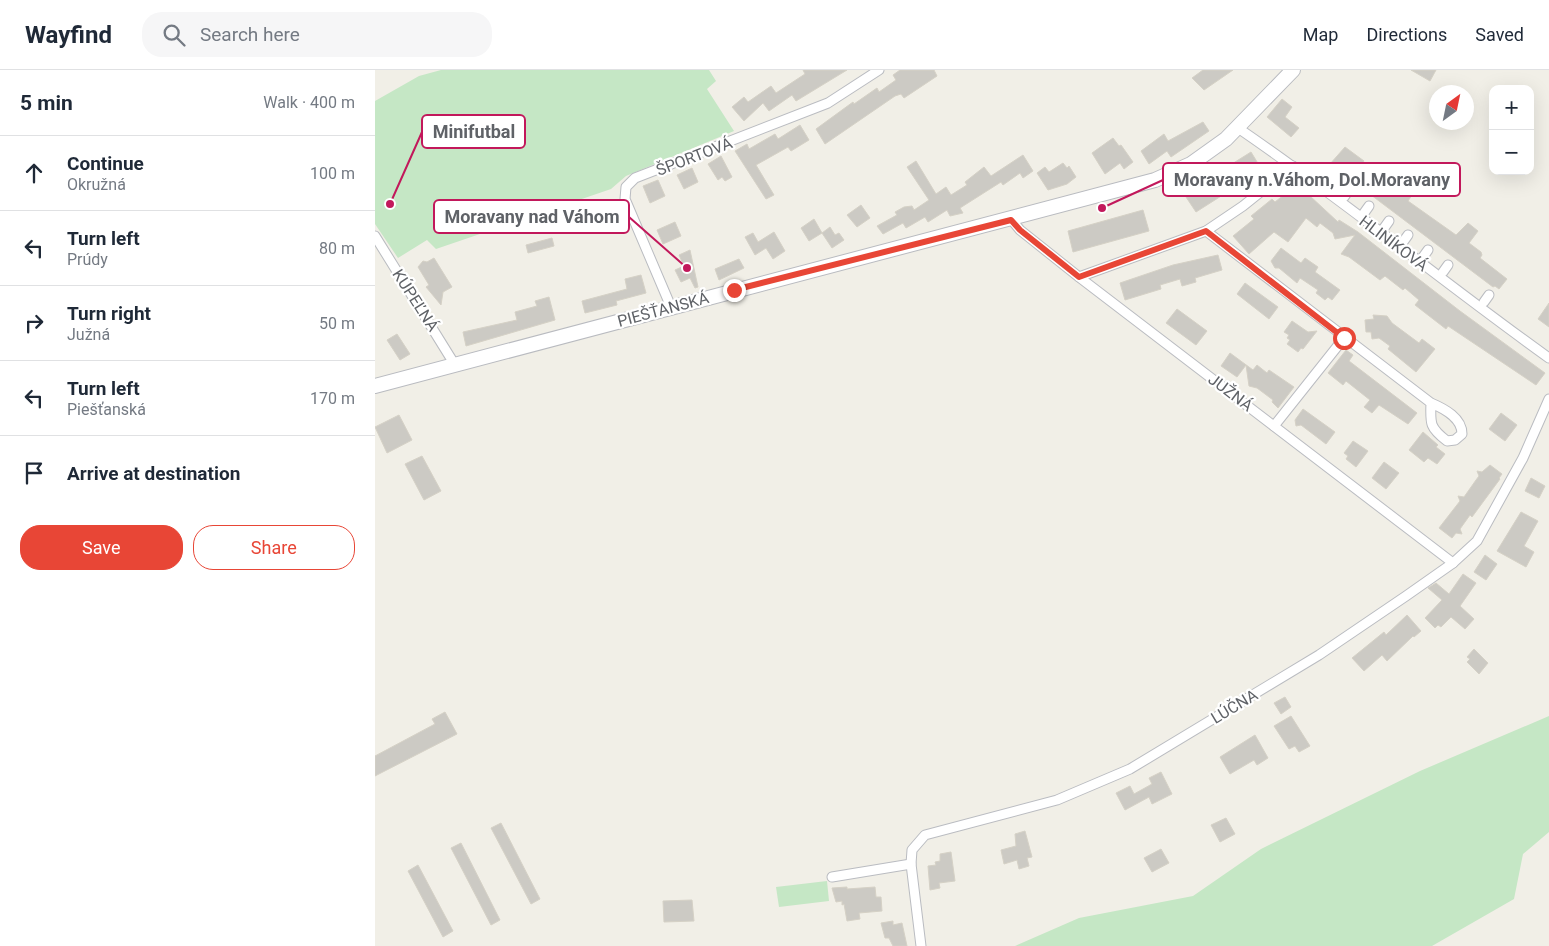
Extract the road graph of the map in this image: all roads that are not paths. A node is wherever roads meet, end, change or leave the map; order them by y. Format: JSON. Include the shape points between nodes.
{"nodes":[{"id":1,"x":879,"y":70,"type":"edge"},
{"id":2,"x":1293,"y":70,"type":"edge"},
{"id":3,"x":1238,"y":128,"type":"junction"},
{"id":4,"x":1293,"y":166,"type":"junction"},
{"id":5,"x":1011,"y":220,"type":"junction"},
{"id":6,"x":1206,"y":231,"type":"junction"},
{"id":7,"x":375,"y":236,"type":"edge"},
{"id":8,"x":1079,"y":277,"type":"junction"},
{"id":9,"x":671,"y":307,"type":"junction"},
{"id":10,"x":1344,"y":338,"type":"junction"},
{"id":11,"x":1549,"y":358,"type":"edge"},
{"id":12,"x":455,"y":365,"type":"junction"},
{"id":13,"x":375,"y":386,"type":"edge"},
{"id":14,"x":1549,"y":399,"type":"edge"},
{"id":15,"x":1431,"y":403,"type":"dead end"},
{"id":16,"x":1274,"y":426,"type":"junction"},
{"id":17,"x":1453,"y":563,"type":"junction"},
{"id":18,"x":911,"y":864,"type":"junction"},
{"id":19,"x":832,"y":877,"type":"dead end"},
{"id":20,"x":921,"y":946,"type":"edge"}],
"edges":[{"from":1,"to":9,"type":"street","name":"ŠPORTOVÁ","via":[[828,103],[635,178],[626,187],[625,199]]},
{"from":2,"to":3,"type":"main road","name":"PIEŠŤANSKÁ"},
{"from":3,"to":4,"type":"street","name":"HLINÍKOVÁ"},
{"from":3,"to":5,"type":"main road","name":"PIEŠŤANSKÁ","via":[[1207,154],[1171,173]]},
{"from":4,"to":6,"type":"street"},
{"from":4,"to":11,"type":"street","name":"HLINÍKOVÁ"},
{"from":5,"to":8,"type":"street","name":"JUŽNÁ"},
{"from":5,"to":9,"type":"main road","name":"PIEŠŤANSKÁ"},
{"from":6,"to":8,"type":"street"},
{"from":6,"to":10,"type":"street"},
{"from":7,"to":12,"type":"street","name":"KÚPEĽNÁ"},
{"from":8,"to":16,"type":"street","name":"JUŽNÁ"},
{"from":9,"to":12,"type":"main road","name":"PIEŠŤANSKÁ"},
{"from":10,"to":15,"type":"street"},
{"from":10,"to":16,"type":"street"},
{"from":12,"to":13,"type":"main road","name":"PIEŠŤANSKÁ"},
{"from":14,"to":17,"type":"street","name":"LÚČNA","via":[[1523,458],[1477,541]]},
{"from":16,"to":17,"type":"street","name":"JUŽNÁ"},
{"from":17,"to":18,"type":"street","name":"LÚČNA","via":[[1319,655],[1129,769],[1057,800],[931,832],[913,850]]},
{"from":18,"to":19,"type":"street"},
{"from":18,"to":20,"type":"street","name":"LÚČNA"}]}
